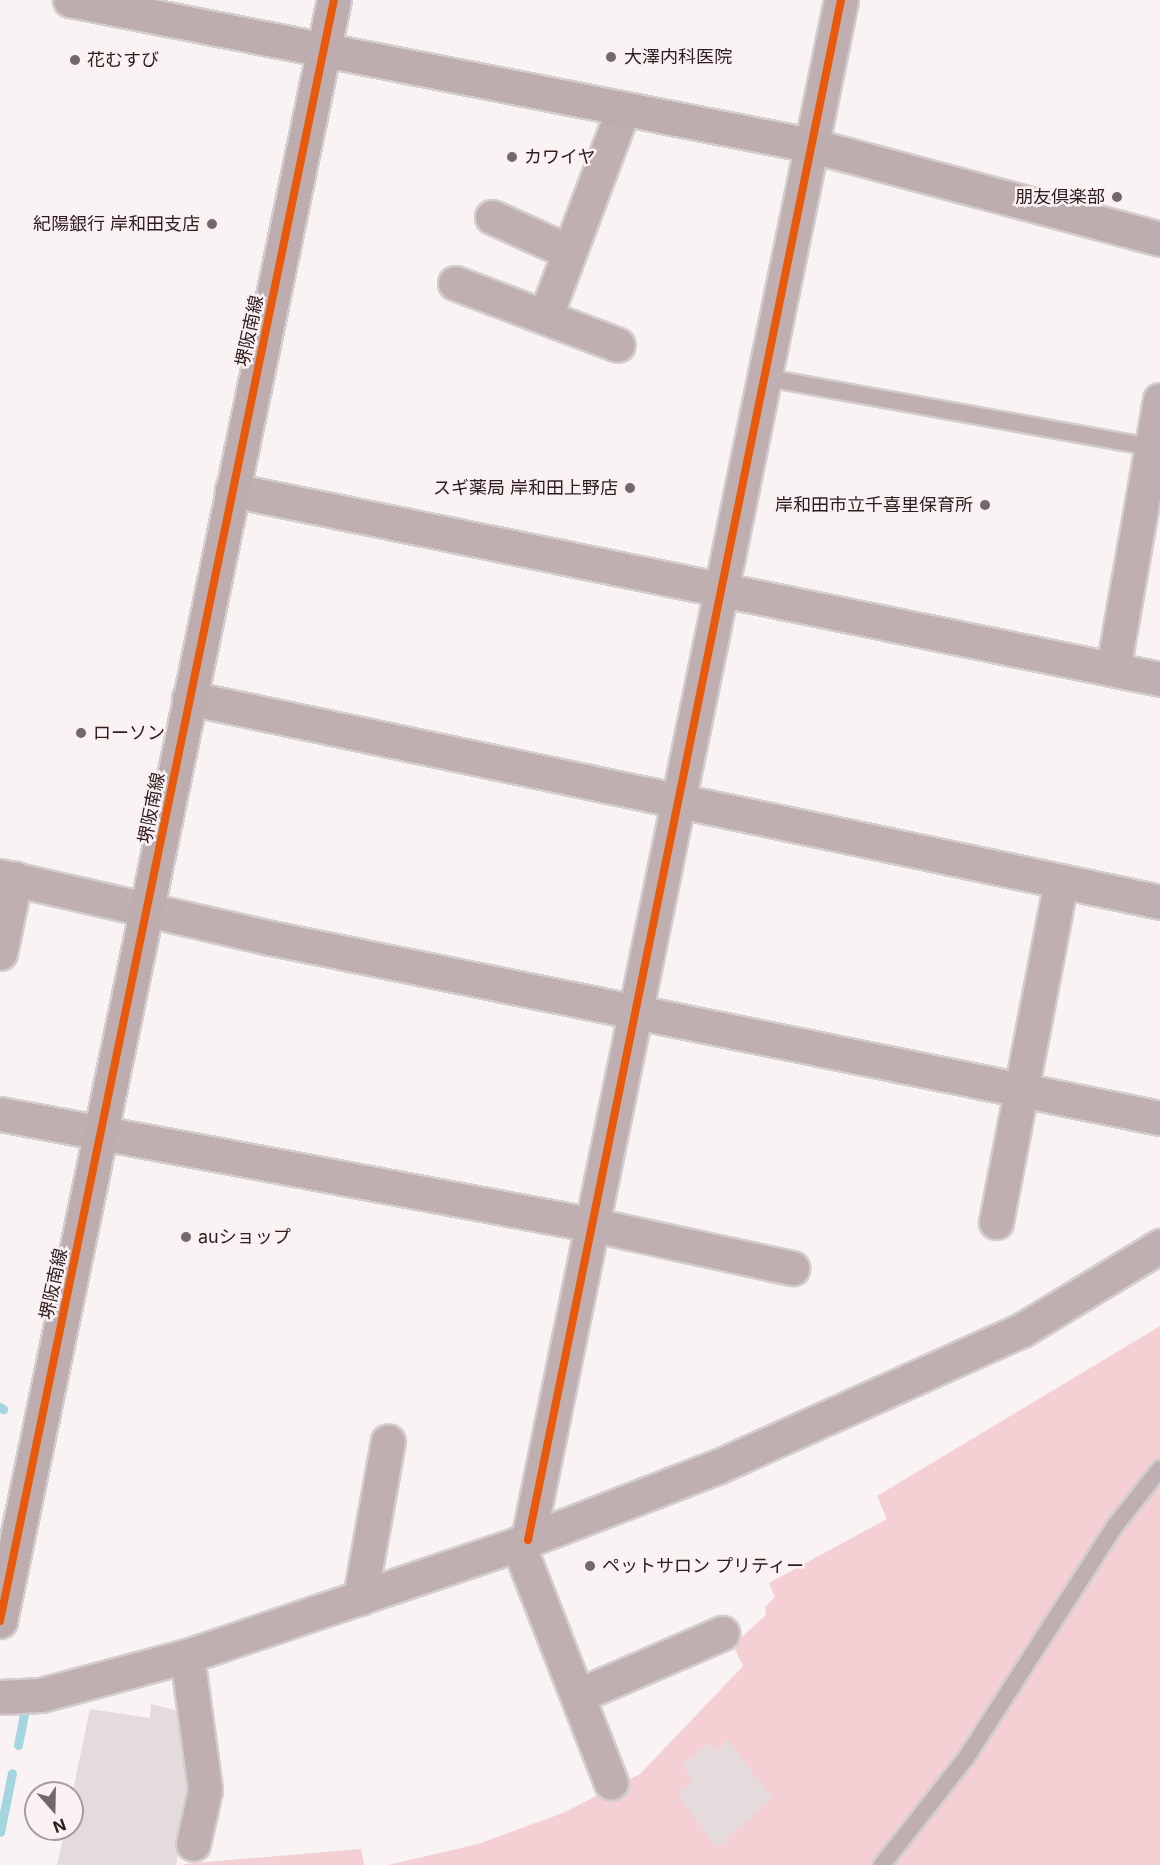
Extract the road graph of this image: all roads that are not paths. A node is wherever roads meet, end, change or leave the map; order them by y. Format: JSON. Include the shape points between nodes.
{"nodes":[{"id":1,"x":70,"y":0,"type":"edge"},
{"id":2,"x":334,"y":0,"type":"edge"},
{"id":3,"x":841,"y":0,"type":"edge"},
{"id":4,"x":323,"y":52,"type":"junction"},
{"id":5,"x":623,"y":109,"type":"junction"},
{"id":6,"x":810,"y":145,"type":"junction"},
{"id":7,"x":492,"y":217,"type":"dead end"},
{"id":8,"x":1160,"y":239,"type":"edge"},
{"id":9,"x":570,"y":252,"type":"junction"},
{"id":10,"x":455,"y":283,"type":"dead end"},
{"id":11,"x":544,"y":317,"type":"junction"},
{"id":12,"x":618,"y":345,"type":"dead end"},
{"id":13,"x":762,"y":377,"type":"junction"},
{"id":14,"x":1160,"y":400,"type":"edge"},
{"id":15,"x":1152,"y":447,"type":"junction"},
{"id":16,"x":232,"y":490,"type":"junction"},
{"id":17,"x":718,"y":585,"type":"junction"},
{"id":18,"x":1113,"y":669,"type":"junction"},
{"id":19,"x":1160,"y":679,"type":"edge"},
{"id":20,"x":189,"y":698,"type":"junction"},
{"id":21,"x":675,"y":802,"type":"junction"},
{"id":22,"x":7,"y":877,"type":"edge"},
{"id":23,"x":1061,"y":880,"type":"junction"},
{"id":24,"x":1160,"y":902,"type":"edge"},
{"id":25,"x":147,"y":907,"type":"junction"},
{"id":26,"x":0,"y":953,"type":"edge"},
{"id":27,"x":639,"y":1012,"type":"junction"},
{"id":28,"x":1019,"y":1090,"type":"junction"},
{"id":29,"x":0,"y":1114,"type":"edge"},
{"id":30,"x":1160,"y":1118,"type":"edge"},
{"id":31,"x":100,"y":1135,"type":"junction"},
{"id":32,"x":996,"y":1222,"type":"dead end"},
{"id":33,"x":594,"y":1226,"type":"junction"},
{"id":34,"x":1160,"y":1246,"type":"edge"},
{"id":35,"x":792,"y":1268,"type":"dead end"},
{"id":36,"x":377,"y":1455,"type":"dead end"},
{"id":37,"x":1160,"y":1468,"type":"edge"},
{"id":38,"x":523,"y":1542,"type":"junction"},
{"id":39,"x":360,"y":1598,"type":"junction"},
{"id":40,"x":0,"y":1621,"type":"edge"},
{"id":41,"x":722,"y":1633,"type":"dead end"},
{"id":42,"x":187,"y":1656,"type":"junction"},
{"id":43,"x":579,"y":1695,"type":"junction"},
{"id":44,"x":0,"y":1698,"type":"edge"},
{"id":45,"x":611,"y":1782,"type":"dead end"},
{"id":46,"x":193,"y":1844,"type":"dead end"},
{"id":47,"x":882,"y":1865,"type":"edge"}],
"edges":[{"from":1,"to":4,"type":"main road"},
{"from":2,"to":4,"type":"main road","name":"堺阪南線"},
{"from":3,"to":6,"type":"street"},
{"from":4,"to":5,"type":"main road"},
{"from":4,"to":16,"type":"main road","name":"堺阪南線"},
{"from":5,"to":6,"type":"main road"},
{"from":5,"to":9,"type":"street"},
{"from":6,"to":8,"type":"main road"},
{"from":6,"to":13,"type":"street"},
{"from":7,"to":9,"type":"street"},
{"from":9,"to":11,"type":"street"},
{"from":10,"to":11,"type":"street"},
{"from":11,"to":12,"type":"street"},
{"from":13,"to":15,"type":"lane"},
{"from":13,"to":17,"type":"street"},
{"from":14,"to":15,"type":"street"},
{"from":15,"to":18,"type":"street"},
{"from":16,"to":17,"type":"street"},
{"from":16,"to":20,"type":"main road","name":"堺阪南線"},
{"from":17,"to":18,"type":"street"},
{"from":17,"to":21,"type":"street"},
{"from":18,"to":19,"type":"street"},
{"from":20,"to":21,"type":"street"},
{"from":20,"to":25,"type":"main road","name":"堺阪南線"},
{"from":21,"to":23,"type":"street"},
{"from":21,"to":27,"type":"street"},
{"from":22,"to":25,"type":"street"},
{"from":22,"to":26,"type":"street"},
{"from":23,"to":24,"type":"street"},
{"from":23,"to":28,"type":"street"},
{"from":25,"to":27,"type":"street","via":[[239,932]]},
{"from":25,"to":31,"type":"main road","name":"堺阪南線"},
{"from":27,"to":28,"type":"street"},
{"from":27,"to":33,"type":"street"},
{"from":28,"to":30,"type":"street"},
{"from":28,"to":32,"type":"street"},
{"from":29,"to":31,"type":"street"},
{"from":31,"to":33,"type":"street"},
{"from":31,"to":40,"type":"main road","name":"堺阪南線"},
{"from":33,"to":35,"type":"street"},
{"from":33,"to":38,"type":"street"},
{"from":34,"to":38,"type":"street","via":[[1022,1329],[860,1407]]},
{"from":36,"to":39,"type":"street"},
{"from":37,"to":47,"type":"lane","via":[[1115,1526],[966,1758]]},
{"from":38,"to":39,"type":"street"},
{"from":38,"to":43,"type":"street"},
{"from":39,"to":42,"type":"street"},
{"from":41,"to":43,"type":"street"},
{"from":42,"to":44,"type":"street","via":[[41,1695]]},
{"from":42,"to":46,"type":"street","via":[[206,1790]]},
{"from":43,"to":45,"type":"street"}]}
